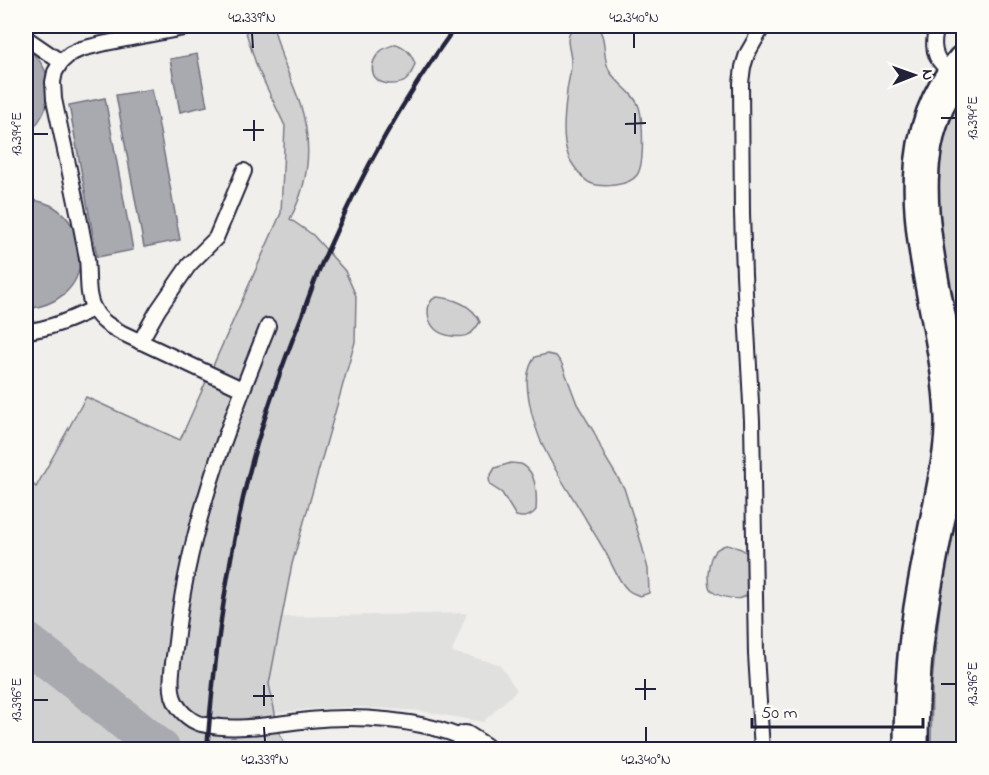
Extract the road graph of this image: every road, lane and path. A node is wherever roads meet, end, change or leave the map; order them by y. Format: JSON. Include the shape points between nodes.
{"nodes":[{"id":1,"x":194,"y":26,"type":"edge"},
{"id":2,"x":763,"y":26,"type":"edge"},
{"id":3,"x":939,"y":26,"type":"edge"},
{"id":4,"x":26,"y":38,"type":"edge"},
{"id":5,"x":61,"y":62,"type":"junction"},
{"id":6,"x":959,"y":67,"type":"edge"},
{"id":7,"x":244,"y":171,"type":"dead end"},
{"id":8,"x":93,"y":309,"type":"junction"},
{"id":9,"x":268,"y":326,"type":"dead end"},
{"id":10,"x":26,"y":331,"type":"edge"},
{"id":11,"x":140,"y":342,"type":"junction"},
{"id":12,"x":242,"y":389,"type":"junction"},
{"id":13,"x":473,"y":744,"type":"edge"},
{"id":14,"x":762,"y":750,"type":"edge"},
{"id":15,"x":911,"y":750,"type":"edge"}],
"edges":[{"from":1,"to":5,"type":"lane","via":[[81,49]]},
{"from":2,"to":14,"type":"lane","via":[[747,54],[741,82],[744,275]]},
{"from":3,"to":6,"type":"lane","via":[[934,39],[936,54],[942,64]]},
{"from":4,"to":5,"type":"lane"},
{"from":5,"to":8,"type":"lane","via":[[53,82],[54,99],[87,259]]},
{"from":6,"to":15,"type":"main road","via":[[935,110],[922,177],[922,227],[948,377],[952,426],[914,654]]},
{"from":7,"to":11,"type":"lane","via":[[216,238],[189,264]]},
{"from":8,"to":10,"type":"lane","via":[[47,328]]},
{"from":8,"to":11,"type":"lane","via":[[108,324]]},
{"from":9,"to":12,"type":"lane"},
{"from":11,"to":12,"type":"lane"},
{"from":12,"to":13,"type":"lane","via":[[205,498],[187,572],[172,676],[177,706],[191,720],[221,727],[362,719],[417,725],[454,734]]}]}
